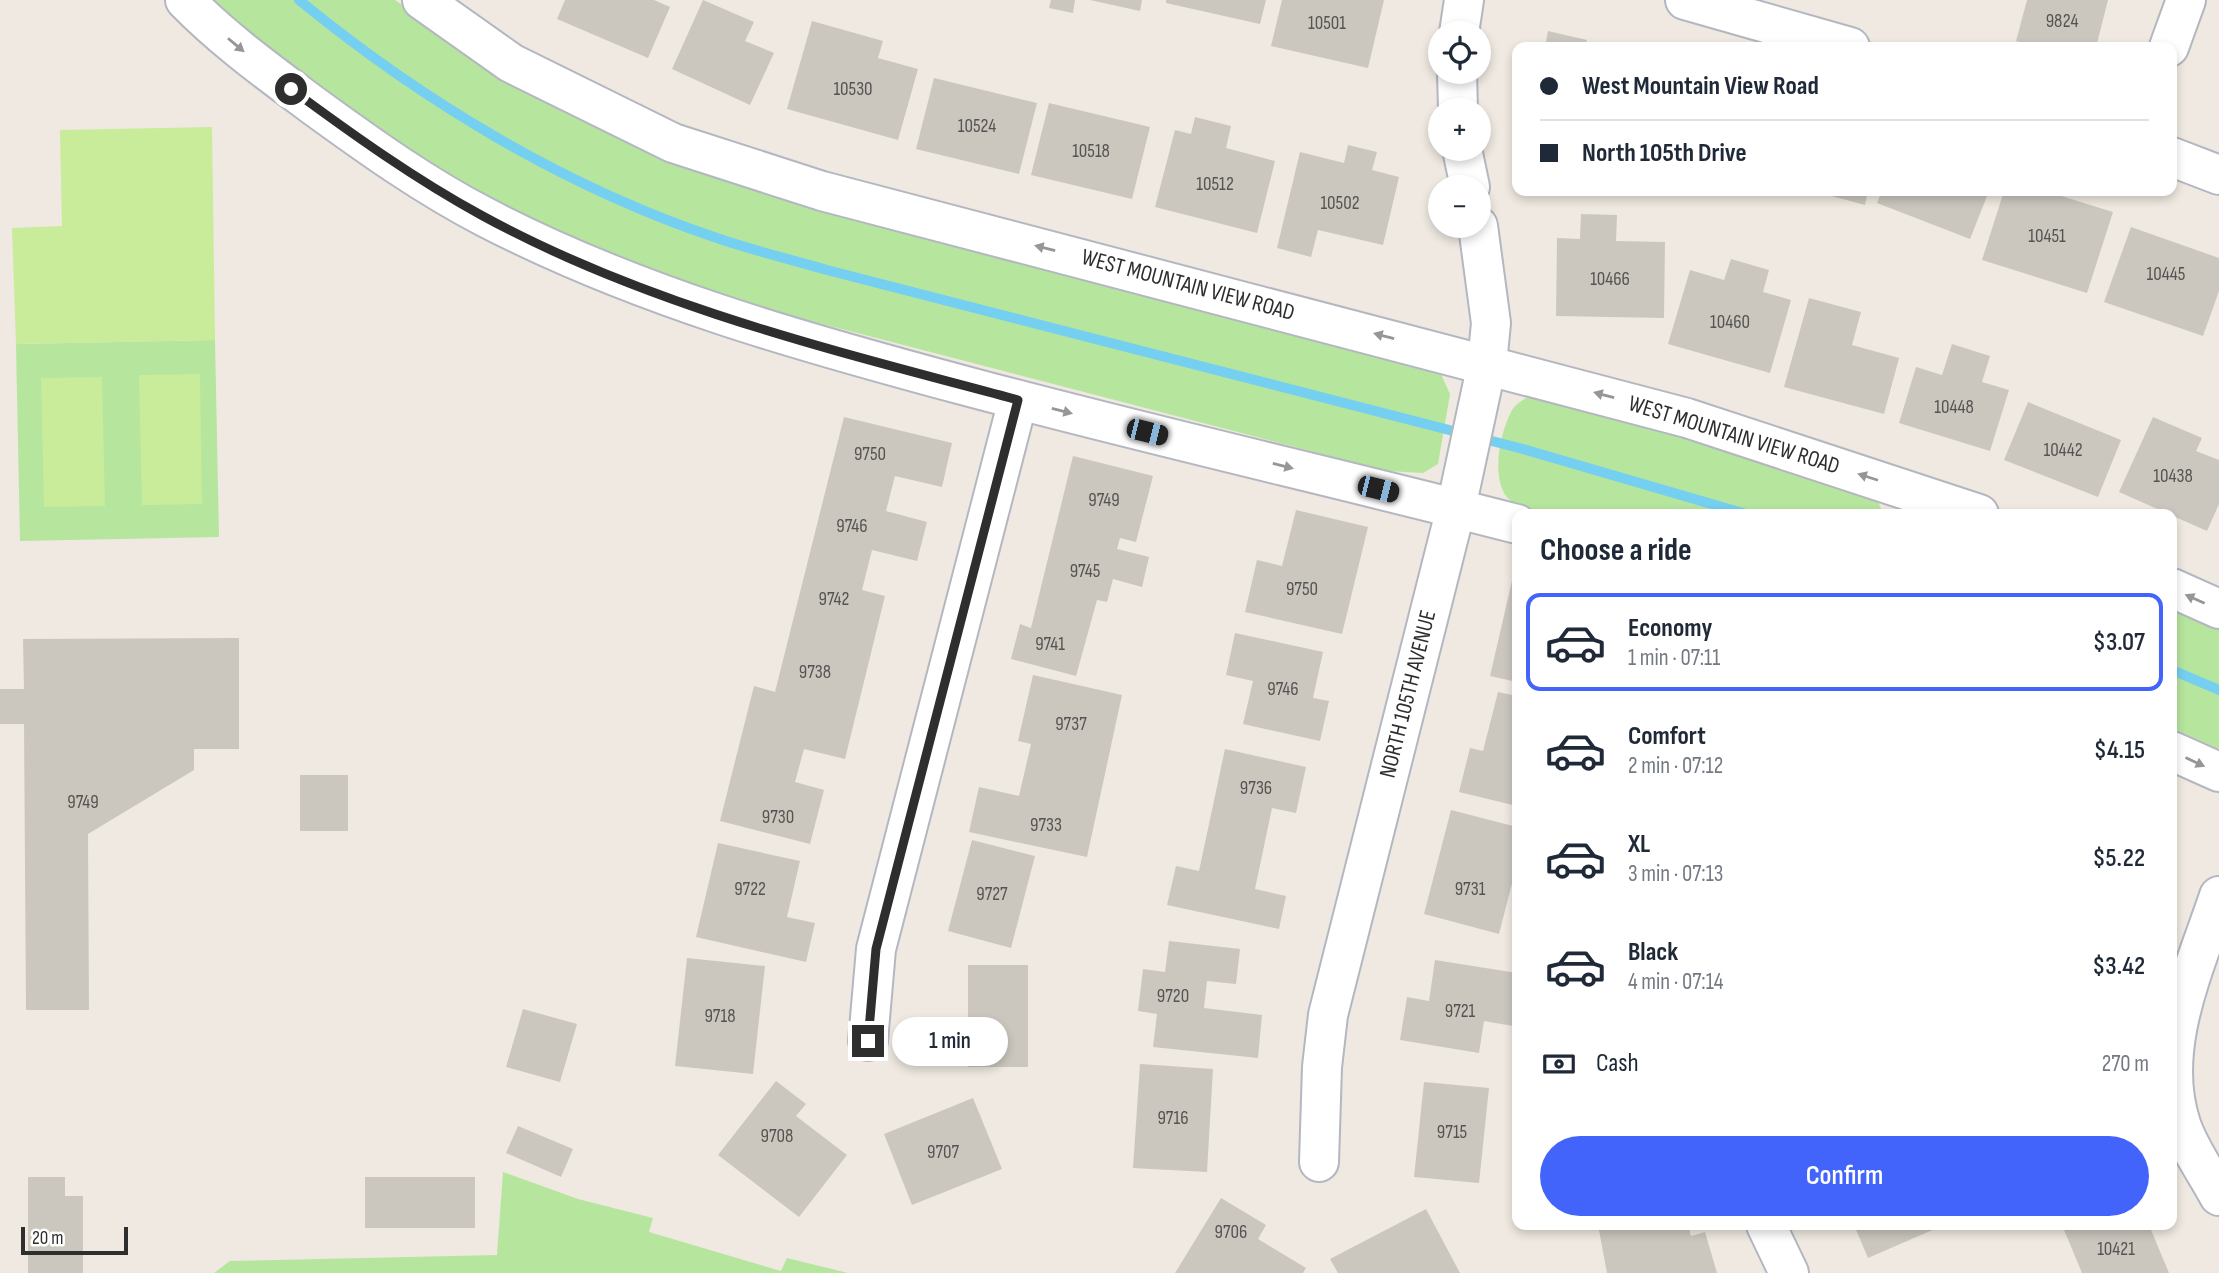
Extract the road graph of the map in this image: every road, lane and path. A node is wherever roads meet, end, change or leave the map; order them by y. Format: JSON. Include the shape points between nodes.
{"nodes":[{"id":1,"x":185,"y":0,"type":"edge"},
{"id":2,"x":422,"y":0,"type":"edge"},
{"id":3,"x":1464,"y":0,"type":"edge"},
{"id":4,"x":1685,"y":0,"type":"edge"},
{"id":5,"x":2186,"y":0,"type":"edge"},
{"id":6,"x":1461,"y":21,"type":"edge"},
{"id":7,"x":1832,"y":42,"type":"edge"},
{"id":8,"x":2171,"y":42,"type":"edge"},
{"id":9,"x":2177,"y":159,"type":"edge"},
{"id":10,"x":2219,"y":175,"type":"edge"},
{"id":11,"x":1480,"y":238,"type":"edge"},
{"id":12,"x":1487,"y":363,"type":"junction"},
{"id":13,"x":1018,"y":400,"type":"junction"},
{"id":14,"x":1916,"y":504,"type":"edge"},
{"id":15,"x":1456,"y":509,"type":"junction"},
{"id":16,"x":1948,"y":509,"type":"edge"},
{"id":17,"x":1512,"y":523,"type":"edge"},
{"id":18,"x":2177,"y":590,"type":"edge"},
{"id":19,"x":2219,"y":609,"type":"edge"},
{"id":20,"x":2177,"y":753,"type":"edge"},
{"id":21,"x":2219,"y":772,"type":"edge"},
{"id":22,"x":2219,"y":896,"type":"edge"},
{"id":23,"x":2177,"y":1031,"type":"edge"},
{"id":24,"x":868,"y":1041,"type":"dead end"},
{"id":25,"x":2177,"y":1108,"type":"edge"},
{"id":26,"x":1319,"y":1162,"type":"dead end"},
{"id":27,"x":2219,"y":1196,"type":"edge"},
{"id":28,"x":1768,"y":1230,"type":"edge"},
{"id":29,"x":1789,"y":1273,"type":"edge"}],
"edges":[{"from":1,"to":13,"type":"street","one_way":true,"via":[[270,74],[409,172],[547,248],[733,320]]},
{"from":12,"to":2,"type":"street","name":"WEST MOUNTAIN VIEW ROAD","one_way":true,"via":[[822,191],[673,144],[511,63]]},
{"from":3,"to":6,"type":"street"},
{"from":4,"to":7,"type":"street"},
{"from":5,"to":8,"type":"street"},
{"from":9,"to":10,"type":"street"},
{"from":11,"to":12,"type":"street","name":"NORTH 105TH AVENUE","via":[[1491,323]]},
{"from":14,"to":12,"type":"street","name":"WEST MOUNTAIN VIEW ROAD","one_way":true,"via":[[1687,418]]},
{"from":12,"to":15,"type":"street","name":"NORTH 105TH AVENUE"},
{"from":13,"to":15,"type":"street","one_way":true},
{"from":13,"to":24,"type":"street","via":[[876,949]]},
{"from":14,"to":16,"type":"street","name":"WEST MOUNTAIN VIEW ROAD"},
{"from":15,"to":17,"type":"street"},
{"from":15,"to":26,"type":"street","name":"NORTH 105TH AVENUE","via":[[1328,1015]]},
{"from":19,"to":18,"type":"street","one_way":true},
{"from":20,"to":21,"type":"street","one_way":true},
{"from":22,"to":23,"type":"street"},
{"from":25,"to":27,"type":"street"},
{"from":28,"to":29,"type":"street"}]}
